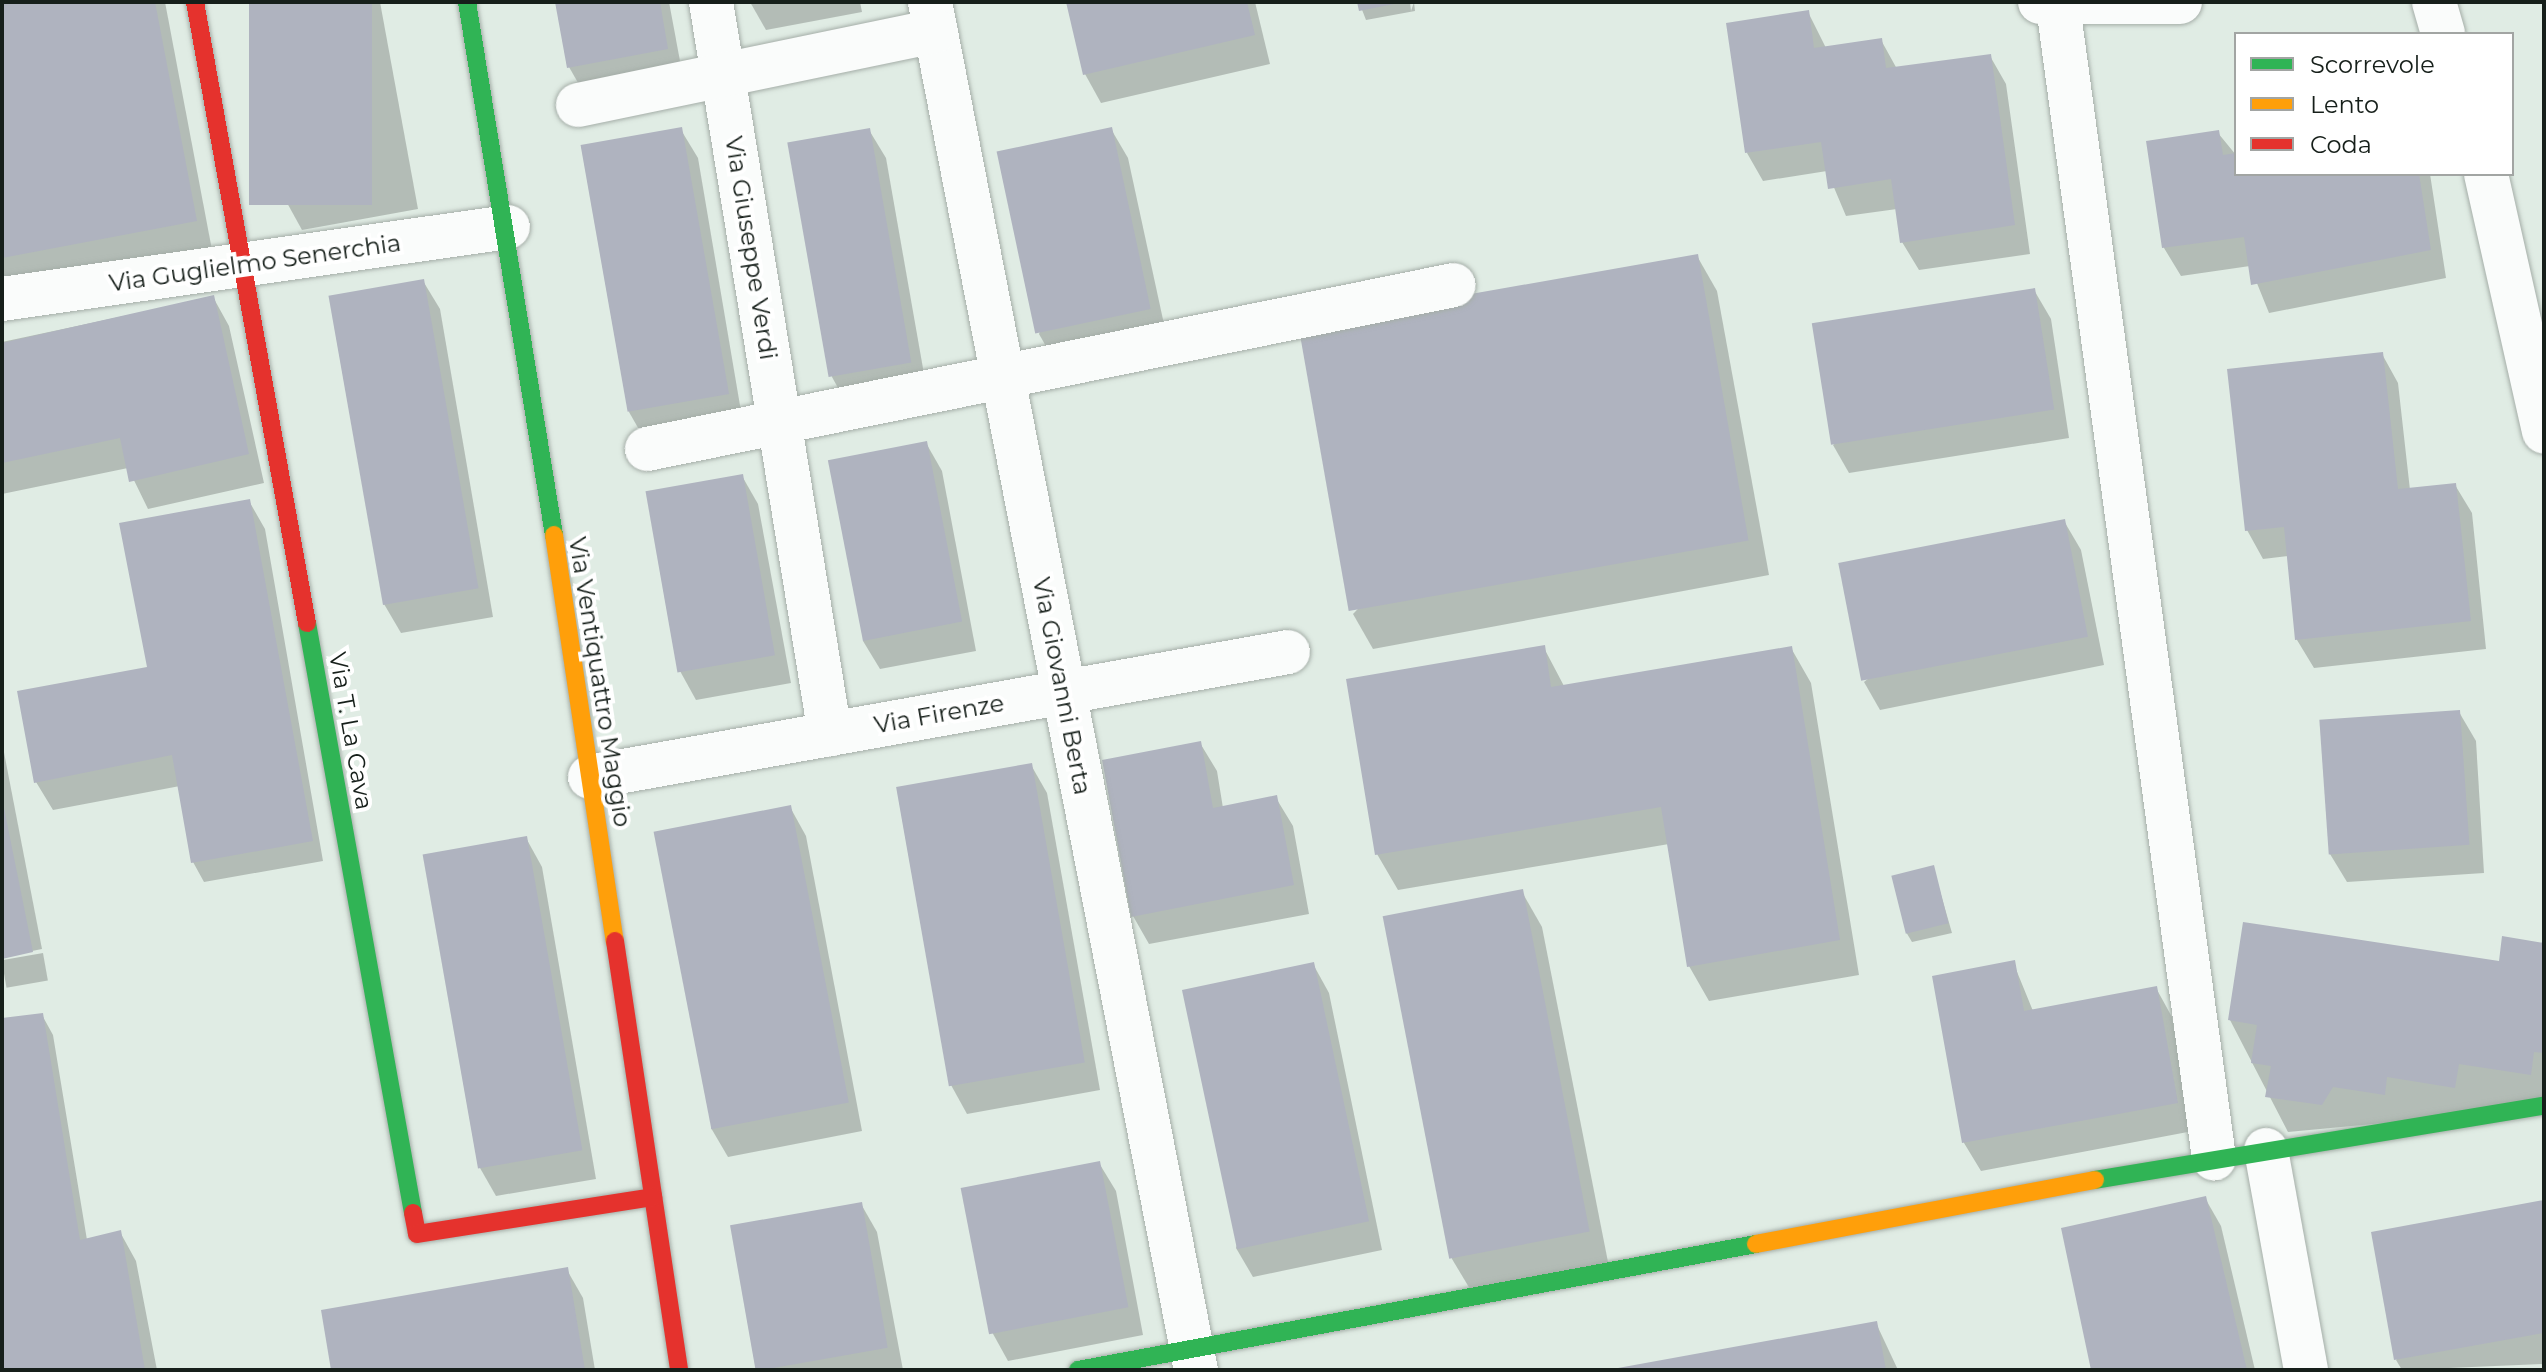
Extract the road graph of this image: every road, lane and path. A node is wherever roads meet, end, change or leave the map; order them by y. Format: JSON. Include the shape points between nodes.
{"nodes":[{"id":1,"x":195,"y":2,"type":"edge"},
{"id":2,"x":467,"y":2,"type":"edge"},
{"id":3,"x":711,"y":2,"type":"edge"},
{"id":4,"x":2180,"y":2,"type":"edge"},
{"id":5,"x":2434,"y":2,"type":"edge"},
{"id":6,"x":2049,"y":4,"type":"edge"},
{"id":7,"x":932,"y":16,"type":"edge"},
{"id":8,"x":2442,"y":32,"type":"edge"},
{"id":9,"x":722,"y":74,"type":"junction"},
{"id":10,"x":578,"y":105,"type":"dead end"},
{"id":11,"x":2486,"y":176,"type":"edge"},
{"id":12,"x":508,"y":227,"type":"junction"},
{"id":13,"x":243,"y":265,"type":"junction"},
{"id":14,"x":1454,"y":285,"type":"dead end"},
{"id":15,"x":2,"y":299,"type":"edge"},
{"id":16,"x":1001,"y":372,"type":"junction"},
{"id":17,"x":779,"y":423,"type":"junction"},
{"id":18,"x":2544,"y":432,"type":"edge"},
{"id":19,"x":647,"y":449,"type":"dead end"},
{"id":20,"x":1288,"y":652,"type":"dead end"},
{"id":21,"x":1062,"y":692,"type":"junction"},
{"id":22,"x":830,"y":734,"type":"junction"},
{"id":23,"x":590,"y":777,"type":"junction"},
{"id":24,"x":2544,"y":1106,"type":"edge"},
{"id":25,"x":2266,"y":1150,"type":"junction"},
{"id":26,"x":2214,"y":1158,"type":"junction"},
{"id":27,"x":653,"y":1197,"type":"junction"},
{"id":28,"x":1194,"y":1360,"type":"edge"},
{"id":29,"x":679,"y":1370,"type":"edge"},
{"id":30,"x":1078,"y":1370,"type":"edge"},
{"id":31,"x":2306,"y":1370,"type":"edge"}],
"edges":[{"from":1,"to":13,"type":"street","name":"Via T. La Cava"},
{"from":2,"to":12,"type":"street","name":"Via Ventiquattro Maggio"},
{"from":3,"to":9,"type":"street","name":"Via Giuseppe Verdi"},
{"from":4,"to":6,"type":"street"},
{"from":5,"to":8,"type":"street"},
{"from":6,"to":26,"type":"street"},
{"from":7,"to":9,"type":"street"},
{"from":7,"to":16,"type":"street","name":"Via Giovanni Berta"},
{"from":9,"to":10,"type":"street"},
{"from":9,"to":17,"type":"street","name":"Via Giuseppe Verdi"},
{"from":11,"to":18,"type":"street"},
{"from":12,"to":13,"type":"street","name":"Via Guglielmo Senerchia"},
{"from":12,"to":23,"type":"street","name":"Via Ventiquattro Maggio"},
{"from":13,"to":15,"type":"street","name":"Via Guglielmo Senerchia"},
{"from":13,"to":27,"type":"street","name":"Via T. La Cava","via":[[417,1234]]},
{"from":14,"to":16,"type":"street"},
{"from":16,"to":17,"type":"street"},
{"from":16,"to":21,"type":"street","name":"Via Giovanni Berta"},
{"from":17,"to":19,"type":"street"},
{"from":17,"to":22,"type":"street","name":"Via Giuseppe Verdi"},
{"from":20,"to":21,"type":"street","name":"Via Firenze"},
{"from":21,"to":22,"type":"street","name":"Via Firenze"},
{"from":21,"to":28,"type":"street","name":"Via Giovanni Berta"},
{"from":22,"to":23,"type":"street","name":"Via Firenze"},
{"from":23,"to":27,"type":"street","name":"Via Ventiquattro Maggio"},
{"from":24,"to":25,"type":"street"},
{"from":25,"to":26,"type":"street"},
{"from":25,"to":31,"type":"street"},
{"from":26,"to":28,"type":"street"},
{"from":27,"to":29,"type":"street","name":"Via Ventiquattro Maggio"},
{"from":28,"to":30,"type":"street"}]}
